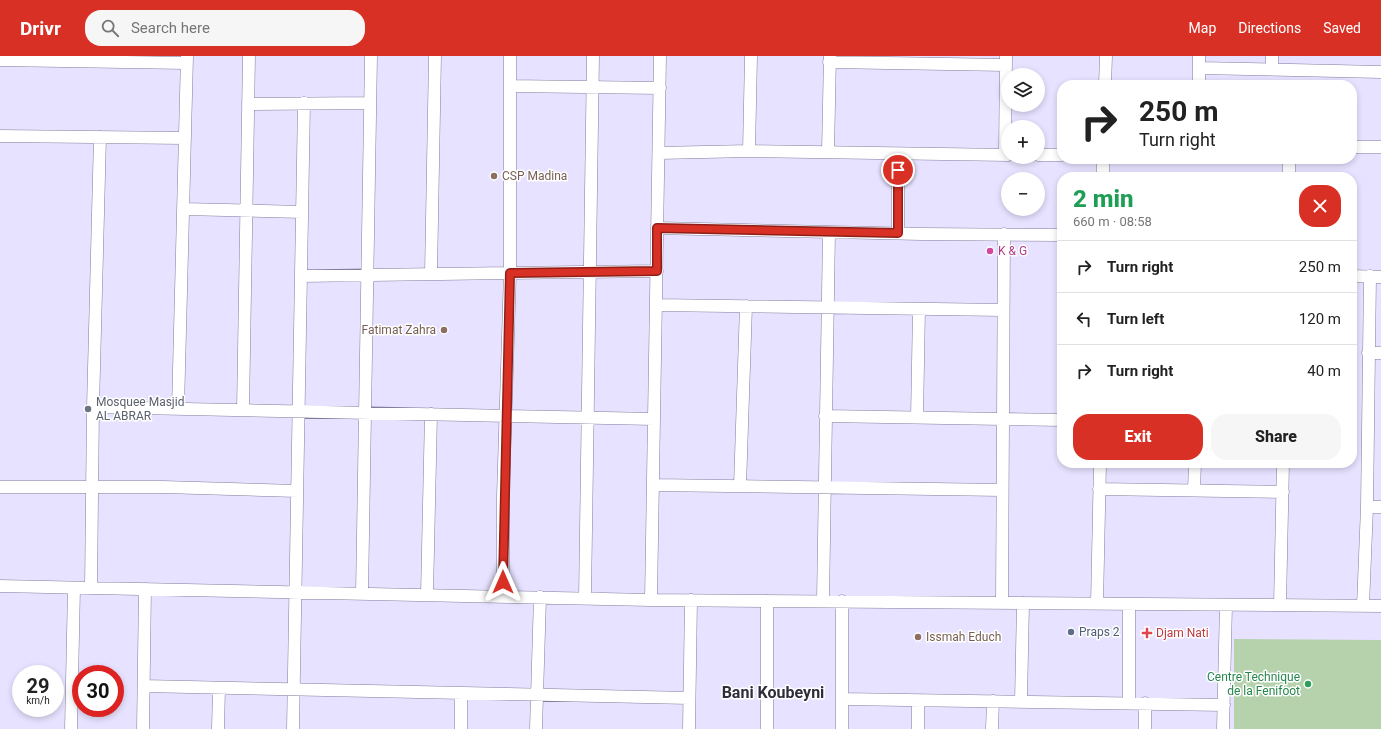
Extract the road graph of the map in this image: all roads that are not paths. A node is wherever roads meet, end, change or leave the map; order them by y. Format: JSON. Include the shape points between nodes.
{"nodes":[{"id":1,"x":249,"y":56,"type":"edge"},
{"id":2,"x":371,"y":56,"type":"edge"},
{"id":3,"x":434,"y":56,"type":"edge"},
{"id":4,"x":510,"y":56,"type":"edge"},
{"id":5,"x":593,"y":56,"type":"edge"},
{"id":6,"x":660,"y":56,"type":"edge"},
{"id":7,"x":751,"y":56,"type":"edge"},
{"id":8,"x":1106,"y":56,"type":"edge"},
{"id":9,"x":1199,"y":56,"type":"edge"},
{"id":10,"x":1272,"y":56,"type":"edge"},
{"id":11,"x":829,"y":59,"type":"edge"},
{"id":12,"x":0,"y":60,"type":"edge"},
{"id":13,"x":186,"y":60,"type":"edge"},
{"id":14,"x":916,"y":60,"type":"edge"},
{"id":15,"x":1006,"y":60,"type":"edge"},
{"id":16,"x":1199,"y":68,"type":"junction"},
{"id":17,"x":1272,"y":69,"type":"junction"},
{"id":18,"x":1381,"y":72,"type":"edge"},
{"id":19,"x":1105,"y":80,"type":"edge"},
{"id":20,"x":1199,"y":80,"type":"edge"},
{"id":21,"x":510,"y":86,"type":"junction"},
{"id":22,"x":592,"y":87,"type":"junction"},
{"id":23,"x":660,"y":88,"type":"junction"},
{"id":24,"x":304,"y":103,"type":"junction"},
{"id":25,"x":370,"y":103,"type":"junction"},
{"id":26,"x":248,"y":104,"type":"junction"},
{"id":27,"x":1006,"y":120,"type":"edge"},
{"id":28,"x":0,"y":136,"type":"edge"},
{"id":29,"x":100,"y":137,"type":"junction"},
{"id":30,"x":185,"y":138,"type":"junction"},
{"id":31,"x":1357,"y":146,"type":"edge"},
{"id":32,"x":1381,"y":147,"type":"edge"},
{"id":33,"x":749,"y":151,"type":"junction"},
{"id":34,"x":828,"y":152,"type":"junction"},
{"id":35,"x":659,"y":153,"type":"junction"},
{"id":36,"x":898,"y":154,"type":"junction"},
{"id":37,"x":1001,"y":155,"type":"edge"},
{"id":38,"x":1045,"y":155,"type":"edge"},
{"id":39,"x":1057,"y":155,"type":"edge"},
{"id":40,"x":183,"y":209,"type":"junction"},
{"id":41,"x":246,"y":210,"type":"junction"},
{"id":42,"x":302,"y":212,"type":"junction"},
{"id":43,"x":657,"y":228,"type":"junction"},
{"id":44,"x":829,"y":232,"type":"junction"},
{"id":45,"x":898,"y":233,"type":"junction"},
{"id":46,"x":1004,"y":234,"type":"junction"},
{"id":47,"x":1057,"y":235,"type":"edge"},
{"id":48,"x":657,"y":271,"type":"junction"},
{"id":49,"x":590,"y":272,"type":"junction"},
{"id":50,"x":510,"y":273,"type":"junction"},
{"id":51,"x":431,"y":274,"type":"junction"},
{"id":52,"x":368,"y":275,"type":"junction"},
{"id":53,"x":301,"y":276,"type":"junction"},
{"id":54,"x":1357,"y":276,"type":"edge"},
{"id":55,"x":1375,"y":277,"type":"edge"},
{"id":56,"x":656,"y":305,"type":"junction"},
{"id":57,"x":746,"y":306,"type":"junction"},
{"id":58,"x":828,"y":308,"type":"junction"},
{"id":59,"x":919,"y":309,"type":"junction"},
{"id":60,"x":1003,"y":310,"type":"junction"},
{"id":61,"x":1368,"y":353,"type":"junction"},
{"id":62,"x":1381,"y":353,"type":"edge"},
{"id":63,"x":93,"y":407,"type":"junction"},
{"id":64,"x":178,"y":409,"type":"junction"},
{"id":65,"x":243,"y":410,"type":"junction"},
{"id":66,"x":298,"y":412,"type":"junction"},
{"id":67,"x":365,"y":413,"type":"junction"},
{"id":68,"x":431,"y":414,"type":"junction"},
{"id":69,"x":506,"y":416,"type":"junction"},
{"id":70,"x":825,"y":416,"type":"junction"},
{"id":71,"x":588,"y":418,"type":"junction"},
{"id":72,"x":917,"y":418,"type":"junction"},
{"id":73,"x":654,"y":419,"type":"junction"},
{"id":74,"x":1002,"y":419,"type":"junction"},
{"id":75,"x":1057,"y":420,"type":"edge"},
{"id":76,"x":1100,"y":468,"type":"edge"},
{"id":77,"x":1195,"y":468,"type":"edge"},
{"id":78,"x":1283,"y":468,"type":"edge"},
{"id":79,"x":653,"y":485,"type":"junction"},
{"id":80,"x":0,"y":486,"type":"edge"},
{"id":81,"x":740,"y":486,"type":"junction"},
{"id":82,"x":92,"y":487,"type":"junction"},
{"id":83,"x":823,"y":488,"type":"junction"},
{"id":84,"x":1099,"y":489,"type":"junction"},
{"id":85,"x":1002,"y":490,"type":"junction"},
{"id":86,"x":1194,"y":490,"type":"junction"},
{"id":87,"x":297,"y":491,"type":"junction"},
{"id":88,"x":1283,"y":492,"type":"junction"},
{"id":89,"x":1367,"y":507,"type":"junction"},
{"id":90,"x":1381,"y":507,"type":"edge"},
{"id":91,"x":0,"y":586,"type":"edge"},
{"id":92,"x":74,"y":588,"type":"junction"},
{"id":93,"x":91,"y":588,"type":"junction"},
{"id":94,"x":146,"y":589,"type":"junction"},
{"id":95,"x":295,"y":592,"type":"junction"},
{"id":96,"x":362,"y":594,"type":"junction"},
{"id":97,"x":427,"y":595,"type":"junction"},
{"id":98,"x":503,"y":597,"type":"junction"},
{"id":99,"x":540,"y":597,"type":"junction"},
{"id":100,"x":585,"y":598,"type":"junction"},
{"id":101,"x":651,"y":600,"type":"junction"},
{"id":102,"x":691,"y":600,"type":"junction"},
{"id":103,"x":767,"y":601,"type":"junction"},
{"id":104,"x":823,"y":601,"type":"junction"},
{"id":105,"x":842,"y":601,"type":"junction"},
{"id":106,"x":1002,"y":603,"type":"junction"},
{"id":107,"x":1023,"y":603,"type":"junction"},
{"id":108,"x":1097,"y":604,"type":"junction"},
{"id":109,"x":1129,"y":604,"type":"junction"},
{"id":110,"x":1226,"y":605,"type":"junction"},
{"id":111,"x":1280,"y":605,"type":"junction"},
{"id":112,"x":1363,"y":606,"type":"junction"},
{"id":113,"x":1381,"y":606,"type":"edge"},
{"id":114,"x":144,"y":686,"type":"junction"},
{"id":115,"x":219,"y":688,"type":"junction"},
{"id":116,"x":293,"y":690,"type":"junction"},
{"id":117,"x":461,"y":694,"type":"junction"},
{"id":118,"x":537,"y":694,"type":"junction"},
{"id":119,"x":689,"y":698,"type":"junction"},
{"id":120,"x":843,"y":699,"type":"junction"},
{"id":121,"x":918,"y":701,"type":"junction"},
{"id":122,"x":993,"y":701,"type":"junction"},
{"id":123,"x":1021,"y":701,"type":"junction"},
{"id":124,"x":1129,"y":703,"type":"junction"},
{"id":125,"x":1145,"y":703,"type":"junction"},
{"id":126,"x":1224,"y":705,"type":"junction"},
{"id":127,"x":71,"y":729,"type":"edge"},
{"id":128,"x":143,"y":729,"type":"edge"},
{"id":129,"x":218,"y":729,"type":"edge"},
{"id":130,"x":293,"y":729,"type":"edge"},
{"id":131,"x":461,"y":729,"type":"edge"},
{"id":132,"x":536,"y":729,"type":"edge"},
{"id":133,"x":689,"y":729,"type":"edge"},
{"id":134,"x":767,"y":729,"type":"edge"},
{"id":135,"x":842,"y":729,"type":"edge"},
{"id":136,"x":918,"y":729,"type":"edge"},
{"id":137,"x":992,"y":729,"type":"edge"},
{"id":138,"x":1145,"y":729,"type":"edge"},
{"id":139,"x":1223,"y":729,"type":"edge"}],
"edges":[{"from":1,"to":26,"type":"street"},
{"from":2,"to":25,"type":"street"},
{"from":3,"to":51,"type":"street"},
{"from":4,"to":21,"type":"street"},
{"from":5,"to":22,"type":"street"},
{"from":6,"to":23,"type":"street"},
{"from":7,"to":33,"type":"street"},
{"from":8,"to":19,"type":"street"},
{"from":9,"to":16,"type":"street"},
{"from":10,"to":17,"type":"street"},
{"from":11,"to":14,"type":"street"},
{"from":11,"to":34,"type":"street"},
{"from":12,"to":13,"type":"street"},
{"from":13,"to":30,"type":"street"},
{"from":14,"to":15,"type":"street"},
{"from":15,"to":27,"type":"street"},
{"from":16,"to":17,"type":"street"},
{"from":16,"to":20,"type":"street"},
{"from":17,"to":18,"type":"street"},
{"from":21,"to":22,"type":"street"},
{"from":21,"to":50,"type":"street"},
{"from":22,"to":23,"type":"street"},
{"from":22,"to":49,"type":"street"},
{"from":23,"to":35,"type":"street"},
{"from":24,"to":25,"type":"street"},
{"from":24,"to":26,"type":"street"},
{"from":24,"to":42,"type":"street"},
{"from":25,"to":52,"type":"street"},
{"from":26,"to":41,"type":"street"},
{"from":28,"to":29,"type":"street"},
{"from":29,"to":30,"type":"street"},
{"from":29,"to":63,"type":"street"},
{"from":30,"to":40,"type":"street"},
{"from":31,"to":32,"type":"street"},
{"from":33,"to":34,"type":"street"},
{"from":33,"to":35,"type":"street"},
{"from":34,"to":36,"type":"street"},
{"from":35,"to":43,"type":"street"},
{"from":36,"to":37,"type":"street"},
{"from":36,"to":45,"type":"street"},
{"from":38,"to":39,"type":"street"},
{"from":40,"to":41,"type":"street"},
{"from":40,"to":64,"type":"street"},
{"from":41,"to":42,"type":"street"},
{"from":41,"to":65,"type":"street"},
{"from":42,"to":53,"type":"street"},
{"from":43,"to":44,"type":"street"},
{"from":43,"to":48,"type":"street"},
{"from":44,"to":45,"type":"street"},
{"from":44,"to":58,"type":"street"},
{"from":45,"to":46,"type":"street"},
{"from":46,"to":47,"type":"street"},
{"from":46,"to":60,"type":"street"},
{"from":48,"to":49,"type":"street"},
{"from":48,"to":56,"type":"street"},
{"from":49,"to":50,"type":"street"},
{"from":49,"to":71,"type":"street"},
{"from":50,"to":51,"type":"street"},
{"from":50,"to":69,"type":"street"},
{"from":51,"to":52,"type":"street"},
{"from":52,"to":53,"type":"street"},
{"from":52,"to":67,"type":"street"},
{"from":53,"to":66,"type":"street"},
{"from":54,"to":55,"type":"street"},
{"from":55,"to":61,"type":"street"},
{"from":56,"to":57,"type":"street"},
{"from":56,"to":73,"type":"street"},
{"from":57,"to":58,"type":"street"},
{"from":57,"to":81,"type":"street"},
{"from":58,"to":59,"type":"street"},
{"from":58,"to":70,"type":"street"},
{"from":59,"to":60,"type":"street"},
{"from":59,"to":72,"type":"street"},
{"from":60,"to":74,"type":"street"},
{"from":61,"to":62,"type":"street"},
{"from":61,"to":89,"type":"street"},
{"from":63,"to":64,"type":"street"},
{"from":63,"to":82,"type":"street"},
{"from":64,"to":65,"type":"street"},
{"from":65,"to":66,"type":"street"},
{"from":66,"to":67,"type":"street"},
{"from":66,"to":87,"type":"street"},
{"from":67,"to":68,"type":"street"},
{"from":67,"to":96,"type":"street"},
{"from":68,"to":69,"type":"street"},
{"from":68,"to":97,"type":"street"},
{"from":69,"to":71,"type":"street"},
{"from":69,"to":98,"type":"street"},
{"from":70,"to":72,"type":"street"},
{"from":70,"to":83,"type":"street"},
{"from":71,"to":73,"type":"street"},
{"from":71,"to":100,"type":"street"},
{"from":72,"to":74,"type":"street"},
{"from":73,"to":79,"type":"street"},
{"from":74,"to":75,"type":"street"},
{"from":74,"to":85,"type":"street"},
{"from":76,"to":84,"type":"street"},
{"from":77,"to":86,"type":"street"},
{"from":78,"to":88,"type":"street"},
{"from":79,"to":81,"type":"street"},
{"from":79,"to":101,"type":"street"},
{"from":80,"to":82,"type":"street"},
{"from":81,"to":83,"type":"street"},
{"from":82,"to":87,"type":"street"},
{"from":82,"to":93,"type":"street"},
{"from":83,"to":85,"type":"street"},
{"from":83,"to":104,"type":"street"},
{"from":84,"to":86,"type":"street"},
{"from":84,"to":108,"type":"street"},
{"from":85,"to":106,"type":"street"},
{"from":86,"to":88,"type":"street"},
{"from":87,"to":95,"type":"street"},
{"from":88,"to":111,"type":"street"},
{"from":89,"to":90,"type":"street"},
{"from":89,"to":112,"type":"street"},
{"from":91,"to":92,"type":"street"},
{"from":92,"to":93,"type":"street"},
{"from":92,"to":127,"type":"street"},
{"from":93,"to":94,"type":"street"},
{"from":94,"to":95,"type":"street"},
{"from":94,"to":114,"type":"street"},
{"from":95,"to":96,"type":"street"},
{"from":95,"to":116,"type":"street"},
{"from":96,"to":97,"type":"street"},
{"from":97,"to":98,"type":"street"},
{"from":98,"to":99,"type":"street"},
{"from":99,"to":100,"type":"street"},
{"from":99,"to":118,"type":"street"},
{"from":100,"to":101,"type":"street"},
{"from":101,"to":102,"type":"street"},
{"from":102,"to":103,"type":"street"},
{"from":102,"to":119,"type":"street"},
{"from":103,"to":104,"type":"street"},
{"from":103,"to":134,"type":"street"},
{"from":104,"to":105,"type":"street"},
{"from":105,"to":106,"type":"street"},
{"from":105,"to":120,"type":"street"},
{"from":106,"to":107,"type":"street"},
{"from":107,"to":108,"type":"street"},
{"from":107,"to":123,"type":"street"},
{"from":108,"to":109,"type":"street"},
{"from":109,"to":110,"type":"street"},
{"from":109,"to":124,"type":"street"},
{"from":110,"to":111,"type":"street"},
{"from":110,"to":126,"type":"street"},
{"from":111,"to":112,"type":"street"},
{"from":112,"to":113,"type":"street"},
{"from":114,"to":115,"type":"street"},
{"from":114,"to":128,"type":"street"},
{"from":115,"to":116,"type":"street"},
{"from":115,"to":129,"type":"street"},
{"from":116,"to":117,"type":"street"},
{"from":116,"to":130,"type":"street"},
{"from":117,"to":118,"type":"street"},
{"from":117,"to":131,"type":"street"},
{"from":118,"to":119,"type":"street"},
{"from":118,"to":132,"type":"street"},
{"from":119,"to":133,"type":"street"},
{"from":120,"to":121,"type":"street"},
{"from":120,"to":135,"type":"street"},
{"from":121,"to":122,"type":"street"},
{"from":121,"to":136,"type":"street"},
{"from":122,"to":123,"type":"street"},
{"from":122,"to":137,"type":"street"},
{"from":123,"to":124,"type":"street"},
{"from":124,"to":125,"type":"street"},
{"from":125,"to":126,"type":"street"},
{"from":125,"to":138,"type":"street"},
{"from":126,"to":139,"type":"street"}]}
